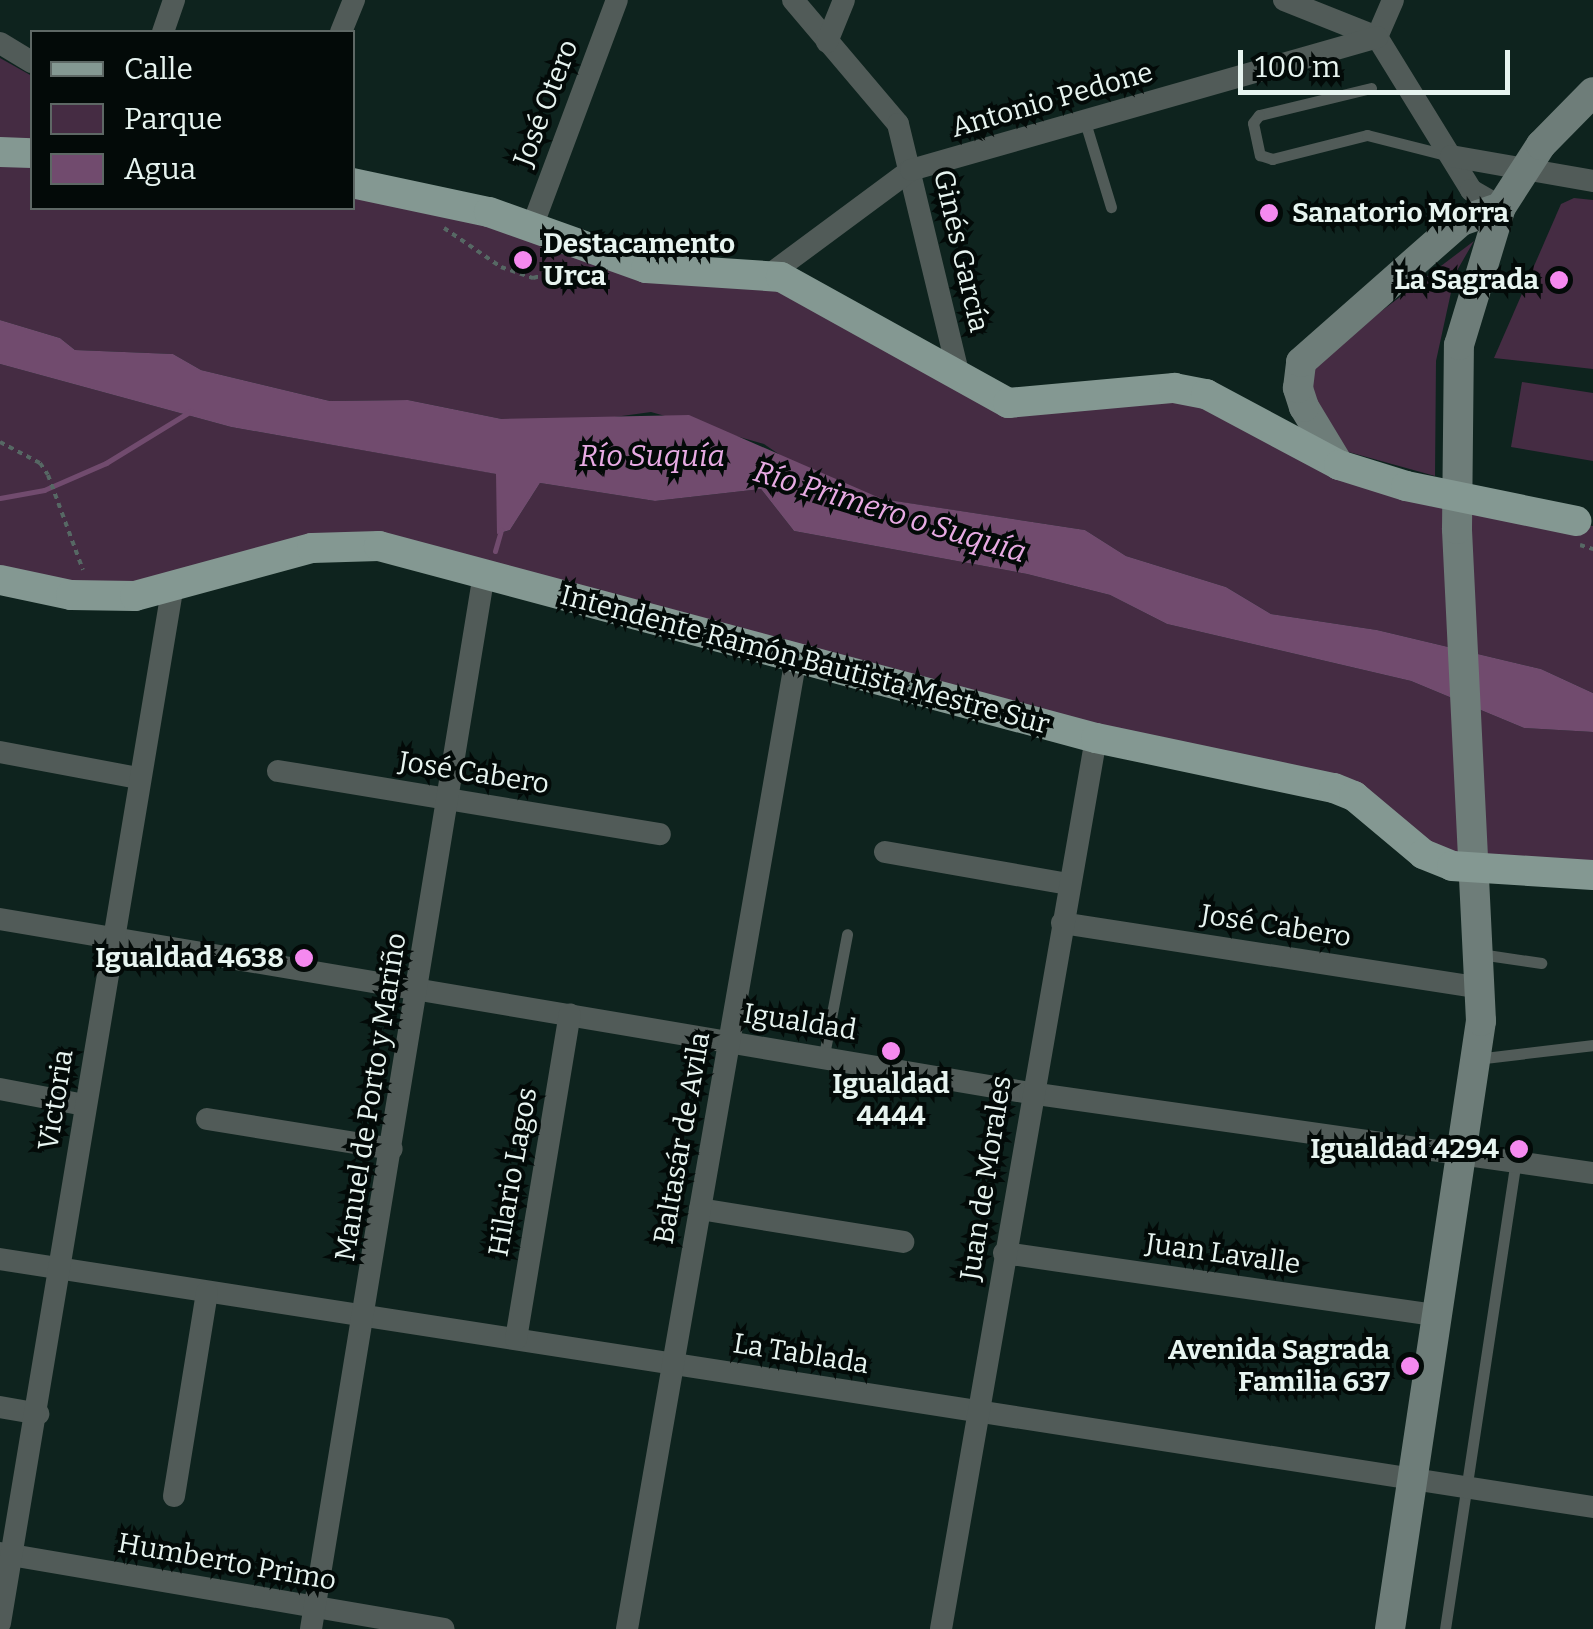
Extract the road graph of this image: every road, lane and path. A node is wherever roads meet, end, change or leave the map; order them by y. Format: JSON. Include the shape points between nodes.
{"nodes":[{"id":1,"x":174,"y":0,"type":"edge"},
{"id":2,"x":354,"y":0,"type":"edge"},
{"id":3,"x":618,"y":0,"type":"edge"},
{"id":4,"x":794,"y":0,"type":"edge"},
{"id":5,"x":844,"y":0,"type":"edge"},
{"id":6,"x":1284,"y":0,"type":"edge"},
{"id":7,"x":1394,"y":0,"type":"edge"},
{"id":8,"x":164,"y":30,"type":"edge"},
{"id":9,"x":343,"y":30,"type":"edge"},
{"id":10,"x":1377,"y":37,"type":"junction"},
{"id":11,"x":828,"y":42,"type":"junction"},
{"id":12,"x":0,"y":43,"type":"edge"},
{"id":13,"x":30,"y":61,"type":"edge"},
{"id":14,"x":1371,"y":88,"type":"dead end"},
{"id":15,"x":1593,"y":92,"type":"edge"},
{"id":16,"x":1086,"y":122,"type":"junction"},
{"id":17,"x":0,"y":152,"type":"edge"},
{"id":18,"x":30,"y":153,"type":"edge"},
{"id":19,"x":1450,"y":156,"type":"junction"},
{"id":20,"x":912,"y":170,"type":"junction"},
{"id":21,"x":1522,"y":170,"type":"junction"},
{"id":22,"x":1593,"y":181,"type":"edge"},
{"id":23,"x":355,"y":183,"type":"edge"},
{"id":24,"x":1111,"y":207,"type":"dead end"},
{"id":25,"x":1502,"y":207,"type":"junction"},
{"id":26,"x":532,"y":227,"type":"junction"},
{"id":27,"x":769,"y":275,"type":"junction"},
{"id":28,"x":959,"y":376,"type":"junction"},
{"id":29,"x":0,"y":442,"type":"edge"},
{"id":30,"x":1340,"y":465,"type":"junction"},
{"id":31,"x":1584,"y":523,"type":"edge"},
{"id":32,"x":85,"y":574,"type":"dead end"},
{"id":33,"x":484,"y":574,"type":"junction"},
{"id":34,"x":0,"y":580,"type":"edge"},
{"id":35,"x":173,"y":585,"type":"junction"},
{"id":36,"x":796,"y":658,"type":"junction"},
{"id":37,"x":1096,"y":738,"type":"junction"},
{"id":38,"x":0,"y":752,"type":"edge"},
{"id":39,"x":278,"y":771,"type":"dead end"},
{"id":40,"x":137,"y":778,"type":"junction"},
{"id":41,"x":448,"y":799,"type":"junction"},
{"id":42,"x":660,"y":834,"type":"dead end"},
{"id":43,"x":885,"y":852,"type":"dead end"},
{"id":44,"x":1474,"y":868,"type":"junction"},
{"id":45,"x":1593,"y":875,"type":"edge"},
{"id":46,"x":1068,"y":884,"type":"junction"},
{"id":47,"x":0,"y":919,"type":"edge"},
{"id":48,"x":1062,"y":924,"type":"junction"},
{"id":49,"x":846,"y":934,"type":"dead end"},
{"id":50,"x":112,"y":938,"type":"junction"},
{"id":51,"x":1479,"y":954,"type":"junction"},
{"id":52,"x":1540,"y":963,"type":"dead end"},
{"id":53,"x":418,"y":988,"type":"junction"},
{"id":54,"x":1481,"y":988,"type":"junction"},
{"id":55,"x":570,"y":1014,"type":"junction"},
{"id":56,"x":728,"y":1041,"type":"junction"},
{"id":57,"x":1593,"y":1044,"type":"edge"},
{"id":58,"x":824,"y":1055,"type":"junction"},
{"id":59,"x":1476,"y":1060,"type":"junction"},
{"id":60,"x":0,"y":1090,"type":"edge"},
{"id":61,"x":1030,"y":1093,"type":"junction"},
{"id":62,"x":85,"y":1105,"type":"junction"},
{"id":63,"x":207,"y":1119,"type":"dead end"},
{"id":64,"x":392,"y":1148,"type":"junction"},
{"id":65,"x":1461,"y":1153,"type":"junction"},
{"id":66,"x":1516,"y":1162,"type":"junction"},
{"id":67,"x":1593,"y":1173,"type":"edge"},
{"id":68,"x":700,"y":1209,"type":"junction"},
{"id":69,"x":904,"y":1242,"type":"dead end"},
{"id":70,"x":1004,"y":1252,"type":"junction"},
{"id":71,"x":0,"y":1260,"type":"edge"},
{"id":72,"x":60,"y":1270,"type":"junction"},
{"id":73,"x":206,"y":1293,"type":"junction"},
{"id":74,"x":1433,"y":1315,"type":"junction"},
{"id":75,"x":366,"y":1317,"type":"junction"},
{"id":76,"x":516,"y":1340,"type":"junction"},
{"id":77,"x":674,"y":1364,"type":"junction"},
{"id":78,"x":0,"y":1406,"type":"edge"},
{"id":79,"x":976,"y":1413,"type":"junction"},
{"id":80,"x":38,"y":1414,"type":"junction"},
{"id":81,"x":1406,"y":1481,"type":"junction"},
{"id":82,"x":1467,"y":1488,"type":"junction"},
{"id":83,"x":174,"y":1496,"type":"dead end"},
{"id":84,"x":1593,"y":1507,"type":"edge"},
{"id":85,"x":6,"y":1554,"type":"edge"},
{"id":86,"x":313,"y":1619,"type":"edge"},
{"id":87,"x":0,"y":1623,"type":"edge"},
{"id":88,"x":444,"y":1629,"type":"edge"},
{"id":89,"x":627,"y":1629,"type":"edge"},
{"id":90,"x":941,"y":1629,"type":"edge"},
{"id":91,"x":1372,"y":1629,"type":"edge"},
{"id":92,"x":1390,"y":1629,"type":"edge"},
{"id":93,"x":1445,"y":1629,"type":"edge"}],
"edges":[{"from":1,"to":8,"type":"street"},
{"from":2,"to":9,"type":"street"},
{"from":3,"to":26,"type":"street","name":"José Otero"},
{"from":4,"to":11,"type":"street","name":"Ginés García"},
{"from":5,"to":11,"type":"street"},
{"from":6,"to":10,"type":"street"},
{"from":7,"to":10,"type":"street"},
{"from":10,"to":16,"type":"street","name":"Antonio Pedone"},
{"from":10,"to":19,"type":"street"},
{"from":11,"to":20,"type":"street","name":"Ginés García","via":[[898,124]]},
{"from":12,"to":13,"type":"street"},
{"from":14,"to":19,"type":"lane","via":[[1258,115],[1260,156],[1272,159],[1367,134]]},
{"from":15,"to":21,"type":"main road"},
{"from":16,"to":20,"type":"street","name":"Antonio Pedone"},
{"from":16,"to":24,"type":"lane"},
{"from":17,"to":18,"type":"main road"},
{"from":19,"to":21,"type":"street"},
{"from":19,"to":25,"type":"street","via":[[1471,190]]},
{"from":20,"to":27,"type":"street","name":"Antonio Pedone"},
{"from":20,"to":28,"type":"street","name":"Ginés García"},
{"from":21,"to":22,"type":"street"},
{"from":21,"to":25,"type":"main road"},
{"from":23,"to":26,"type":"main road"},
{"from":25,"to":30,"type":"main road","via":[[1461,222],[1301,362],[1304,407]]},
{"from":25,"to":44,"type":"main road","via":[[1459,345],[1457,530]]},
{"from":26,"to":27,"type":"main road","via":[[646,268]]},
{"from":27,"to":28,"type":"main road","via":[[797,283]]},
{"from":28,"to":30,"type":"main road","via":[[1008,403],[1188,389]]},
{"from":29,"to":32,"type":"path","via":[[48,474]]},
{"from":30,"to":31,"type":"main road","bridge":true,"via":[[1406,486]]},
{"from":33,"to":35,"type":"main road","name":"Intendente Ramón Bautista Mestre Sur","via":[[346,543]]},
{"from":33,"to":36,"type":"main road","name":"Intendente Ramón Bautista Mestre Sur"},
{"from":33,"to":41,"type":"street","name":"Manuel de Porto y Mariño"},
{"from":34,"to":35,"type":"main road","name":"Intendente Ramón Bautista Mestre Sur","via":[[100,598]]},
{"from":35,"to":40,"type":"street","name":"Victoria"},
{"from":36,"to":37,"type":"main road","name":"Intendente Ramón Bautista Mestre Sur"},
{"from":36,"to":56,"type":"street","name":"Baltasár de Avila"},
{"from":37,"to":44,"type":"main road","name":"Intendente Ramón Bautista Mestre Sur","via":[[1334,788],[1354,796],[1422,854]]},
{"from":37,"to":46,"type":"street","name":"Juan de Morales"},
{"from":38,"to":40,"type":"street"},
{"from":39,"to":41,"type":"street","name":"José Cabero"},
{"from":40,"to":50,"type":"street","name":"Victoria"},
{"from":41,"to":42,"type":"street","name":"José Cabero"},
{"from":41,"to":53,"type":"street","name":"Manuel de Porto y Mariño"},
{"from":43,"to":46,"type":"street"},
{"from":44,"to":45,"type":"main road","name":"Intendente Ramón Bautista Mestre Sur"},
{"from":44,"to":51,"type":"main road"},
{"from":46,"to":48,"type":"street","name":"Juan de Morales"},
{"from":47,"to":50,"type":"street","name":"Igualdad"},
{"from":48,"to":54,"type":"street","name":"José Cabero"},
{"from":48,"to":61,"type":"street","name":"Juan de Morales"},
{"from":49,"to":58,"type":"lane"},
{"from":50,"to":53,"type":"street","name":"Igualdad"},
{"from":50,"to":62,"type":"street","name":"Victoria"},
{"from":51,"to":52,"type":"lane"},
{"from":51,"to":54,"type":"main road"},
{"from":53,"to":55,"type":"street","name":"Igualdad"},
{"from":53,"to":64,"type":"street","name":"Manuel de Porto y Mariño"},
{"from":54,"to":59,"type":"main road"},
{"from":55,"to":56,"type":"street","name":"Igualdad"},
{"from":55,"to":76,"type":"street","name":"Hilario Lagos"},
{"from":56,"to":58,"type":"street","name":"Igualdad"},
{"from":56,"to":68,"type":"street","name":"Baltasár de Avila"},
{"from":57,"to":59,"type":"lane"},
{"from":58,"to":61,"type":"street","name":"Igualdad"},
{"from":59,"to":65,"type":"main road"},
{"from":60,"to":62,"type":"street"},
{"from":61,"to":65,"type":"street","name":"Igualdad"},
{"from":61,"to":70,"type":"street","name":"Juan de Morales"},
{"from":62,"to":72,"type":"street","name":"Victoria"},
{"from":63,"to":64,"type":"street"},
{"from":64,"to":75,"type":"street","name":"Manuel de Porto y Mariño"},
{"from":65,"to":66,"type":"street","name":"Igualdad"},
{"from":65,"to":74,"type":"main road"},
{"from":66,"to":67,"type":"street","name":"Igualdad"},
{"from":66,"to":82,"type":"lane"},
{"from":68,"to":69,"type":"street"},
{"from":68,"to":77,"type":"street","name":"Baltasár de Avila"},
{"from":70,"to":74,"type":"street","name":"Juan Lavalle"},
{"from":70,"to":79,"type":"street","name":"Juan de Morales"},
{"from":71,"to":72,"type":"street","name":"La Tablada"},
{"from":72,"to":73,"type":"street","name":"La Tablada"},
{"from":72,"to":80,"type":"street","name":"Victoria"},
{"from":73,"to":75,"type":"street","name":"La Tablada"},
{"from":73,"to":83,"type":"street"},
{"from":74,"to":81,"type":"main road","via":[[1441,1325]]},
{"from":75,"to":76,"type":"street","name":"La Tablada"},
{"from":75,"to":86,"type":"street","name":"Manuel de Porto y Mariño"},
{"from":76,"to":77,"type":"street","name":"La Tablada"},
{"from":77,"to":79,"type":"street","name":"La Tablada"},
{"from":77,"to":89,"type":"street","name":"Baltasár de Avila"},
{"from":78,"to":80,"type":"street"},
{"from":79,"to":81,"type":"street","name":"La Tablada"},
{"from":79,"to":90,"type":"street","name":"Juan de Morales"},
{"from":80,"to":85,"type":"street","name":"Victoria"},
{"from":81,"to":82,"type":"street","name":"La Tablada"},
{"from":81,"to":91,"type":"main road"},
{"from":81,"to":92,"type":"main road"},
{"from":82,"to":84,"type":"street","name":"La Tablada"},
{"from":82,"to":93,"type":"lane"},
{"from":85,"to":86,"type":"street","name":"Humberto Primo"},
{"from":85,"to":87,"type":"street","name":"Victoria"},
{"from":86,"to":88,"type":"street","name":"Humberto Primo"}]}
